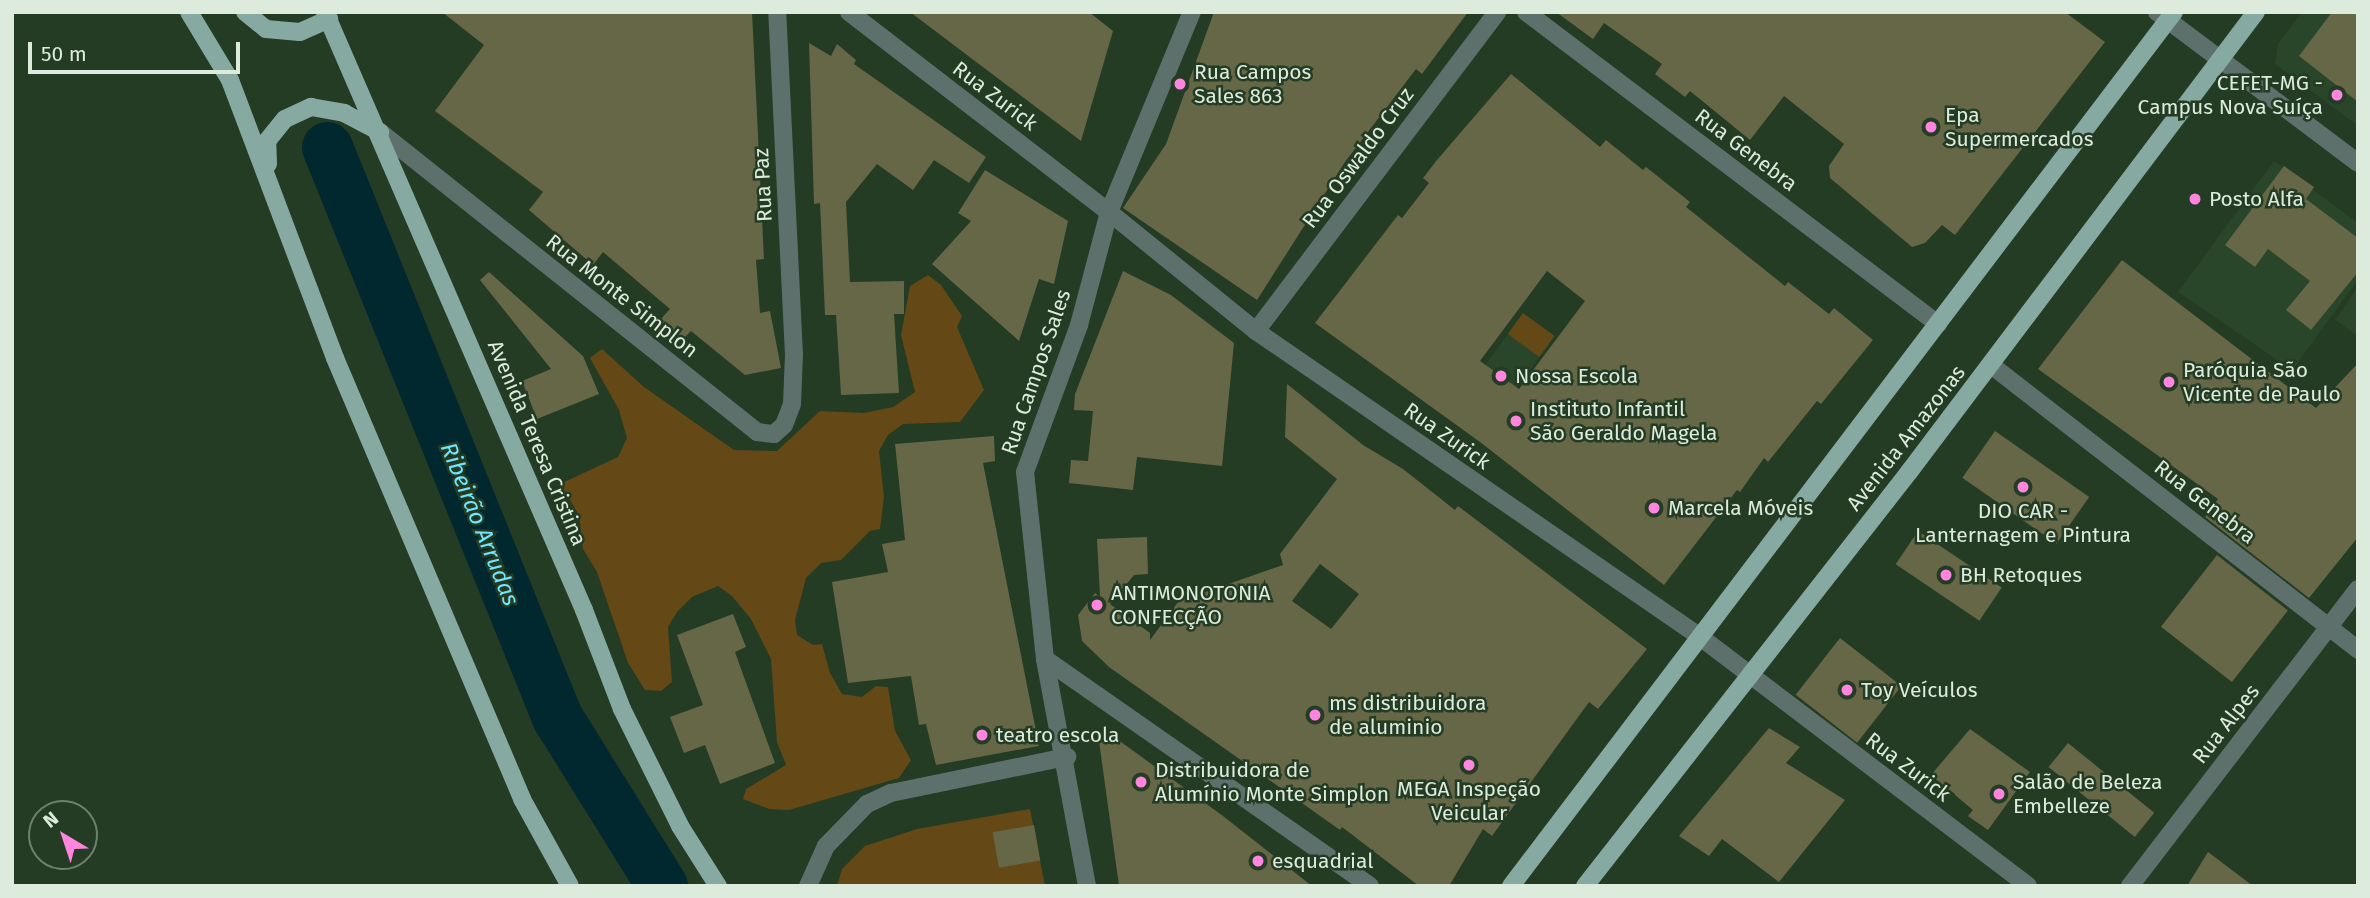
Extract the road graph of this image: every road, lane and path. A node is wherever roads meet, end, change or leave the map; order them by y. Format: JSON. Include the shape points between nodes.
{"nodes":[{"id":1,"x":189,"y":12,"type":"edge"},
{"id":2,"x":245,"y":12,"type":"edge"},
{"id":3,"x":777,"y":12,"type":"edge"},
{"id":4,"x":849,"y":12,"type":"edge"},
{"id":5,"x":1192,"y":12,"type":"edge"},
{"id":6,"x":1497,"y":12,"type":"edge"},
{"id":7,"x":1526,"y":12,"type":"edge"},
{"id":8,"x":2256,"y":12,"type":"edge"},
{"id":9,"x":330,"y":15,"type":"edge"},
{"id":10,"x":2166,"y":15,"type":"edge"},
{"id":11,"x":2221,"y":59,"type":"junction"},
{"id":12,"x":380,"y":132,"type":"junction"},
{"id":13,"x":2358,"y":163,"type":"edge"},
{"id":14,"x":269,"y":183,"type":"junction"},
{"id":15,"x":1110,"y":212,"type":"junction"},
{"id":16,"x":1938,"y":324,"type":"junction"},
{"id":17,"x":1256,"y":331,"type":"junction"},
{"id":18,"x":794,"y":355,"type":"joint"},
{"id":19,"x":1991,"y":365,"type":"junction"},
{"id":20,"x":2358,"y":589,"type":"edge"},
{"id":21,"x":2329,"y":628,"type":"junction"},
{"id":22,"x":1699,"y":636,"type":"junction"},
{"id":23,"x":2358,"y":649,"type":"edge"},
{"id":24,"x":1045,"y":659,"type":"junction"},
{"id":25,"x":1751,"y":676,"type":"junction"},
{"id":26,"x":1067,"y":757,"type":"junction"},
{"id":27,"x":570,"y":886,"type":"edge"},
{"id":28,"x":718,"y":886,"type":"edge"},
{"id":29,"x":808,"y":886,"type":"edge"},
{"id":30,"x":1087,"y":886,"type":"edge"},
{"id":31,"x":1370,"y":886,"type":"edge"},
{"id":32,"x":1511,"y":886,"type":"edge"},
{"id":33,"x":1585,"y":886,"type":"edge"},
{"id":34,"x":2028,"y":886,"type":"edge"},
{"id":35,"x":2130,"y":886,"type":"edge"}],
"edges":[{"from":1,"to":14,"type":"main road","via":[[230,80]]},
{"from":2,"to":9,"type":"main road","via":[[266,29],[300,32]]},
{"from":3,"to":18,"type":"street","name":"Rua Paz"},
{"from":4,"to":15,"type":"street","name":"Rua Zurick"},
{"from":5,"to":15,"type":"street","name":"Rua Campos Sales"},
{"from":6,"to":17,"type":"street","name":"Rua Oswaldo Cruz"},
{"from":7,"to":16,"type":"street","name":"Rua Genebra"},
{"from":8,"to":11,"type":"main road","name":"Avenida Amazonas"},
{"from":9,"to":12,"type":"main road","name":"Avenida Teresa Cristina"},
{"from":10,"to":11,"type":"street"},
{"from":10,"to":16,"type":"main road","name":"Avenida Amazonas"},
{"from":11,"to":13,"type":"street"},
{"from":11,"to":19,"type":"main road","name":"Avenida Amazonas"},
{"from":12,"to":14,"type":"main road","via":[[344,113],[311,107],[285,119],[267,141]]},
{"from":12,"to":18,"type":"street","name":"Rua Monte Simplon","via":[[757,432],[774,434],[784,425],[792,404]]},
{"from":12,"to":28,"type":"main road","name":"Avenida Teresa Cristina","via":[[622,709],[680,826]]},
{"from":14,"to":27,"type":"main road","via":[[335,358],[522,799]]},
{"from":15,"to":17,"type":"street","name":"Rua Zurick"},
{"from":15,"to":24,"type":"street","name":"Rua Campos Sales","via":[[1079,325],[1025,472]]},
{"from":16,"to":22,"type":"main road","name":"Avenida Amazonas"},
{"from":17,"to":22,"type":"street","name":"Rua Zurick"},
{"from":19,"to":21,"type":"street","name":"Rua Genebra"},
{"from":19,"to":25,"type":"main road","name":"Avenida Amazonas"},
{"from":20,"to":21,"type":"street","name":"Rua Alpes"},
{"from":21,"to":23,"type":"street","name":"Rua Genebra"},
{"from":21,"to":35,"type":"street","name":"Rua Alpes"},
{"from":22,"to":25,"type":"street","name":"Rua Zurick"},
{"from":22,"to":32,"type":"main road","name":"Avenida Amazonas"},
{"from":24,"to":26,"type":"street","name":"Rua Campos Sales"},
{"from":24,"to":31,"type":"street"},
{"from":25,"to":33,"type":"main road","name":"Avenida Amazonas"},
{"from":25,"to":34,"type":"street","name":"Rua Zurick"},
{"from":26,"to":29,"type":"street","via":[[891,793],[867,804],[826,846]]},
{"from":26,"to":30,"type":"street","name":"Rua Campos Sales"}]}
